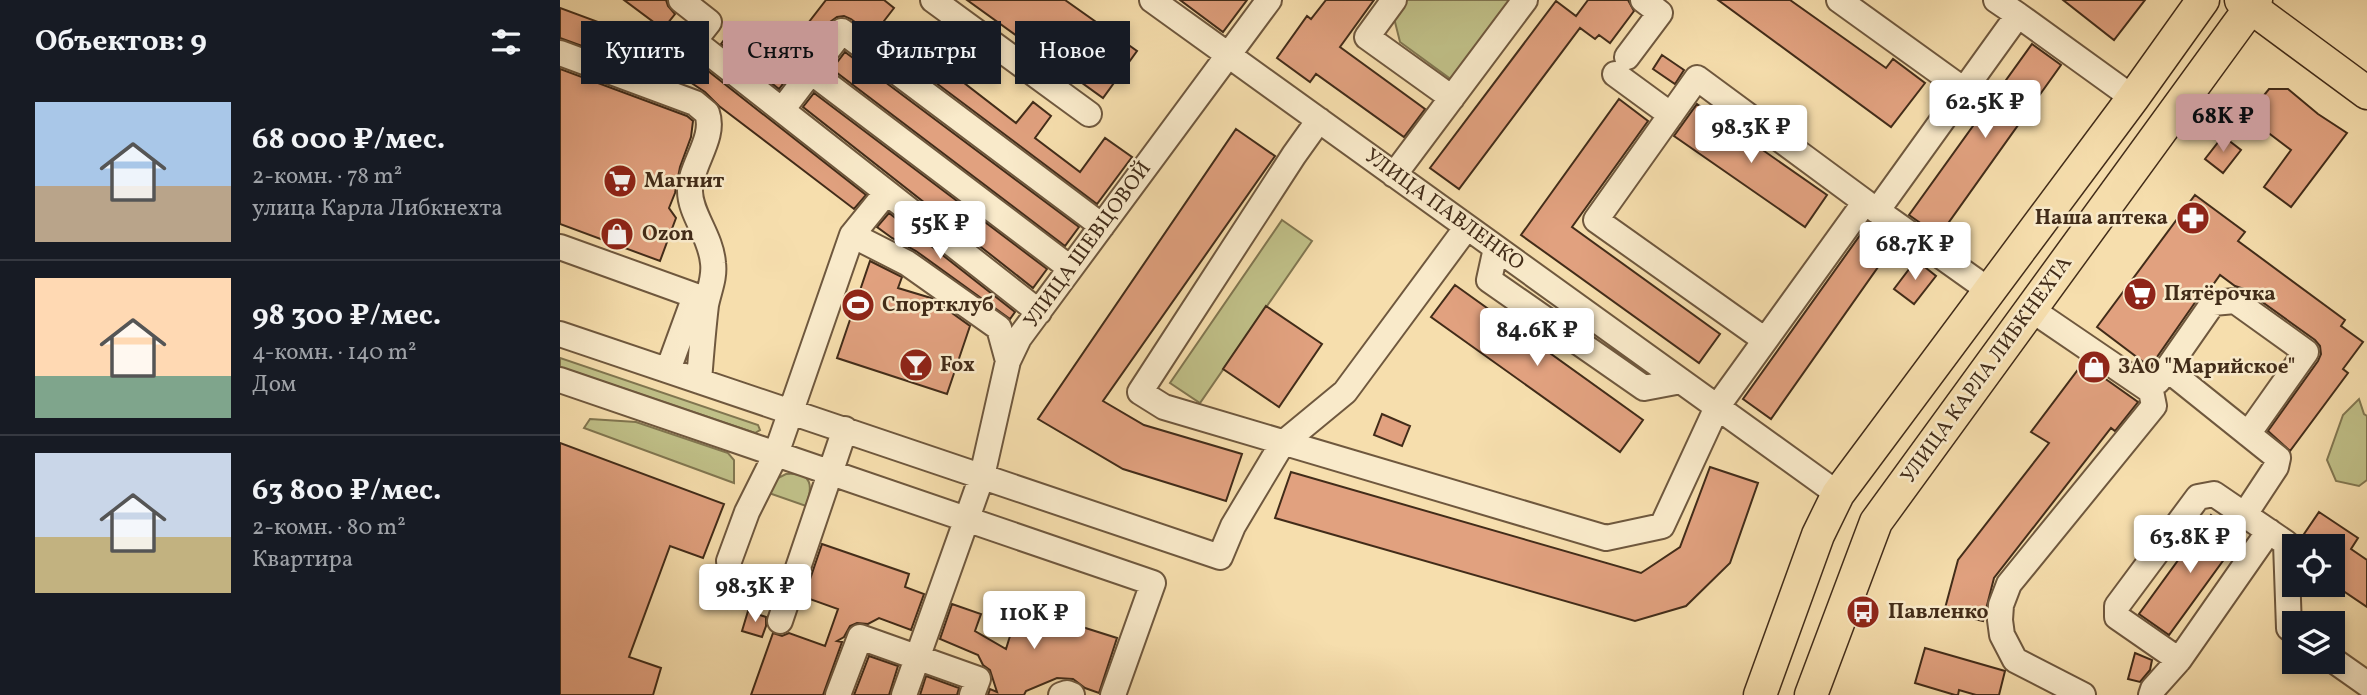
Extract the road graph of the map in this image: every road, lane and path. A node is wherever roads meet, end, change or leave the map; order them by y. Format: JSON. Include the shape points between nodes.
{"nodes":[{"id":1,"x":681,"y":0,"type":"edge"},
{"id":2,"x":933,"y":0,"type":"edge"},
{"id":3,"x":1152,"y":0,"type":"edge"},
{"id":4,"x":1269,"y":0,"type":"edge"},
{"id":5,"x":1394,"y":0,"type":"edge"},
{"id":6,"x":1525,"y":0,"type":"edge"},
{"id":7,"x":1643,"y":0,"type":"edge"},
{"id":8,"x":1839,"y":0,"type":"edge"},
{"id":9,"x":1996,"y":0,"type":"edge"},
{"id":10,"x":2203,"y":0,"type":"edge"},
{"id":11,"x":2249,"y":2,"type":"edge"},
{"id":12,"x":2018,"y":15,"type":"junction"},
{"id":13,"x":838,"y":36,"type":"edge"},
{"id":14,"x":560,"y":53,"type":"edge"},
{"id":15,"x":1228,"y":54,"type":"junction"},
{"id":16,"x":802,"y":84,"type":"edge"},
{"id":17,"x":827,"y":84,"type":"edge"},
{"id":18,"x":1964,"y":90,"type":"junction"},
{"id":19,"x":2367,"y":93,"type":"edge"},
{"id":20,"x":1452,"y":98,"type":"junction"},
{"id":21,"x":2133,"y":99,"type":"junction"},
{"id":22,"x":782,"y":110,"type":"junction"},
{"id":23,"x":1088,"y":114,"type":"dead end"},
{"id":24,"x":1671,"y":115,"type":"junction"},
{"id":25,"x":1319,"y":120,"type":"junction"},
{"id":26,"x":1394,"y":174,"type":"junction"},
{"id":27,"x":886,"y":193,"type":"junction"},
{"id":28,"x":1871,"y":206,"type":"junction"},
{"id":29,"x":1102,"y":226,"type":"junction"},
{"id":30,"x":1467,"y":227,"type":"junction"},
{"id":31,"x":852,"y":235,"type":"junction"},
{"id":32,"x":560,"y":247,"type":"edge"},
{"id":33,"x":1070,"y":268,"type":"junction"},
{"id":34,"x":1990,"y":291,"type":"junction"},
{"id":35,"x":701,"y":298,"type":"junction"},
{"id":36,"x":2032,"y":310,"type":"junction"},
{"id":37,"x":1039,"y":312,"type":"junction"},
{"id":38,"x":560,"y":334,"type":"edge"},
{"id":39,"x":1766,"y":340,"type":"junction"},
{"id":40,"x":1008,"y":361,"type":"junction"},
{"id":41,"x":2167,"y":369,"type":"junction"},
{"id":42,"x":668,"y":370,"type":"junction"},
{"id":43,"x":560,"y":380,"type":"edge"},
{"id":44,"x":699,"y":381,"type":"junction"},
{"id":45,"x":2151,"y":391,"type":"junction"},
{"id":46,"x":1717,"y":407,"type":"junction"},
{"id":47,"x":791,"y":411,"type":"junction"},
{"id":48,"x":845,"y":429,"type":"junction"},
{"id":49,"x":2248,"y":434,"type":"junction"},
{"id":50,"x":1282,"y":444,"type":"junction"},
{"id":51,"x":776,"y":454,"type":"junction"},
{"id":52,"x":830,"y":472,"type":"junction"},
{"id":53,"x":982,"y":476,"type":"junction"},
{"id":54,"x":1838,"y":494,"type":"junction"},
{"id":55,"x":2245,"y":514,"type":"junction"},
{"id":56,"x":968,"y":519,"type":"junction"},
{"id":57,"x":2269,"y":531,"type":"junction"},
{"id":58,"x":729,"y":561,"type":"dead end"},
{"id":59,"x":2288,"y":611,"type":"edge"},
{"id":60,"x":780,"y":621,"type":"dead end"},
{"id":61,"x":918,"y":658,"type":"junction"},
{"id":62,"x":2179,"y":660,"type":"junction"},
{"id":63,"x":2345,"y":668,"type":"edge"},
{"id":64,"x":2367,"y":684,"type":"edge"},
{"id":65,"x":838,"y":695,"type":"edge"},
{"id":66,"x":905,"y":695,"type":"edge"},
{"id":67,"x":972,"y":695,"type":"edge"},
{"id":68,"x":1061,"y":695,"type":"edge"},
{"id":69,"x":1072,"y":695,"type":"edge"},
{"id":70,"x":1114,"y":695,"type":"edge"},
{"id":71,"x":1759,"y":695,"type":"edge"},
{"id":72,"x":1811,"y":695,"type":"edge"},
{"id":73,"x":2083,"y":695,"type":"edge"},
{"id":74,"x":2151,"y":695,"type":"edge"}],
"edges":[{"from":1,"to":22,"type":"street","via":[[709,22],[694,41]]},
{"from":2,"to":23,"type":"street"},
{"from":3,"to":15,"type":"street","name":"УЛИЦА ПАВЛЕНКО"},
{"from":4,"to":15,"type":"street","name":"УЛИЦА ШЕВЦОВОЙ"},
{"from":5,"to":20,"type":"street","via":[[1367,37]]},
{"from":6,"to":20,"type":"street"},
{"from":7,"to":24,"type":"street","via":[[1660,13],[1621,66]]},
{"from":8,"to":18,"type":"street"},
{"from":9,"to":12,"type":"street"},
{"from":10,"to":21,"type":"main road","name":"УЛИЦА КАРЛА ЛИБКНЕХТА"},
{"from":11,"to":19,"type":"main road"},
{"from":11,"to":36,"type":"main road","name":"УЛИЦА КАРЛА ЛИБКНЕХТА"},
{"from":12,"to":18,"type":"street"},
{"from":12,"to":21,"type":"street"},
{"from":13,"to":29,"type":"street","via":[[842,31]]},
{"from":14,"to":35,"type":"street","via":[[695,103],[707,113],[709,128],[690,190],[713,258],[714,276]]},
{"from":15,"to":25,"type":"street","name":"УЛИЦА ПАВЛЕНКО"},
{"from":15,"to":29,"type":"street","name":"УЛИЦА ШЕВЦОВОЙ"},
{"from":16,"to":22,"type":"street"},
{"from":17,"to":33,"type":"street"},
{"from":18,"to":28,"type":"street"},
{"from":20,"to":26,"type":"street"},
{"from":21,"to":34,"type":"main road","name":"УЛИЦА КАРЛА ЛИБКНЕХТА"},
{"from":22,"to":27,"type":"street"},
{"from":24,"to":28,"type":"street","via":[[1697,78]]},
{"from":24,"to":39,"type":"street","via":[[1596,220]]},
{"from":25,"to":26,"type":"street","name":"УЛИЦА ПАВЛЕНКО"},
{"from":25,"to":50,"type":"street","via":[[1140,392],[1164,407]]},
{"from":26,"to":30,"type":"street","name":"УЛИЦА ПАВЛЕНКО"},
{"from":27,"to":31,"type":"street"},
{"from":27,"to":37,"type":"street"},
{"from":28,"to":34,"type":"street"},
{"from":28,"to":39,"type":"street"},
{"from":29,"to":33,"type":"street","name":"УЛИЦА ШЕВЦОВОЙ"},
{"from":30,"to":46,"type":"street","name":"УЛИЦА ПАВЛЕНКО"},
{"from":30,"to":50,"type":"street","via":[[1345,392]]},
{"from":31,"to":40,"type":"street","via":[[907,263],[999,328]]},
{"from":31,"to":47,"type":"street"},
{"from":32,"to":35,"type":"street"},
{"from":33,"to":37,"type":"street","name":"УЛИЦА ШЕВЦОВОЙ"},
{"from":34,"to":54,"type":"main road","name":"УЛИЦА КАРЛА ЛИБКНЕХТА"},
{"from":35,"to":42,"type":"street"},
{"from":35,"to":44,"type":"street"},
{"from":36,"to":45,"type":"street"},
{"from":36,"to":72,"type":"main road","name":"УЛИЦА КАРЛА ЛИБКНЕХТА","via":[[1876,522]]},
{"from":37,"to":40,"type":"street","name":"УЛИЦА ШЕВЦОВОЙ"},
{"from":38,"to":42,"type":"street"},
{"from":39,"to":46,"type":"street"},
{"from":40,"to":53,"type":"street","name":"УЛИЦА ШЕВЦОВОЙ"},
{"from":41,"to":45,"type":"street"},
{"from":41,"to":49,"type":"street"},
{"from":41,"to":49,"type":"street","via":[[2213,303],[2235,301],[2306,352]]},
{"from":42,"to":44,"type":"street"},
{"from":43,"to":51,"type":"street"},
{"from":44,"to":47,"type":"street"},
{"from":45,"to":73,"type":"street","via":[[2154,406],[2010,584],[2001,605],[2002,635],[2015,660]]},
{"from":46,"to":50,"type":"street","via":[[1662,526],[1606,538]]},
{"from":46,"to":54,"type":"street","name":"УЛИЦА ПАВЛЕНКО"},
{"from":47,"to":48,"type":"street"},
{"from":47,"to":51,"type":"street"},
{"from":48,"to":52,"type":"street"},
{"from":48,"to":53,"type":"street"},
{"from":49,"to":55,"type":"street","via":[[2278,458]]},
{"from":50,"to":53,"type":"street","via":[[1233,526],[1220,557]]},
{"from":51,"to":52,"type":"street"},
{"from":51,"to":58,"type":"street"},
{"from":52,"to":56,"type":"street"},
{"from":52,"to":60,"type":"street"},
{"from":53,"to":56,"type":"street","name":"УЛИЦА ШЕВЦОВОЙ"},
{"from":54,"to":71,"type":"main road","name":"УЛИЦА КАРЛА ЛИБКНЕХТА"},
{"from":55,"to":57,"type":"street"},
{"from":55,"to":62,"type":"street","via":[[2214,494],[2199,497],[2117,606],[2117,617]]},
{"from":56,"to":61,"type":"street","name":"УЛИЦА ШЕВЦОВОЙ"},
{"from":56,"to":70,"type":"street","via":[[1153,583]]},
{"from":57,"to":59,"type":"street","via":[[2286,543]]},
{"from":57,"to":62,"type":"street"},
{"from":61,"to":65,"type":"street","via":[[859,636]]},
{"from":61,"to":66,"type":"street","name":"УЛИЦА ШЕВЦОВОЙ"},
{"from":61,"to":67,"type":"street","via":[[978,679]]},
{"from":62,"to":74,"type":"street"},
{"from":63,"to":64,"type":"street"},
{"from":68,"to":69,"type":"street"}]}
